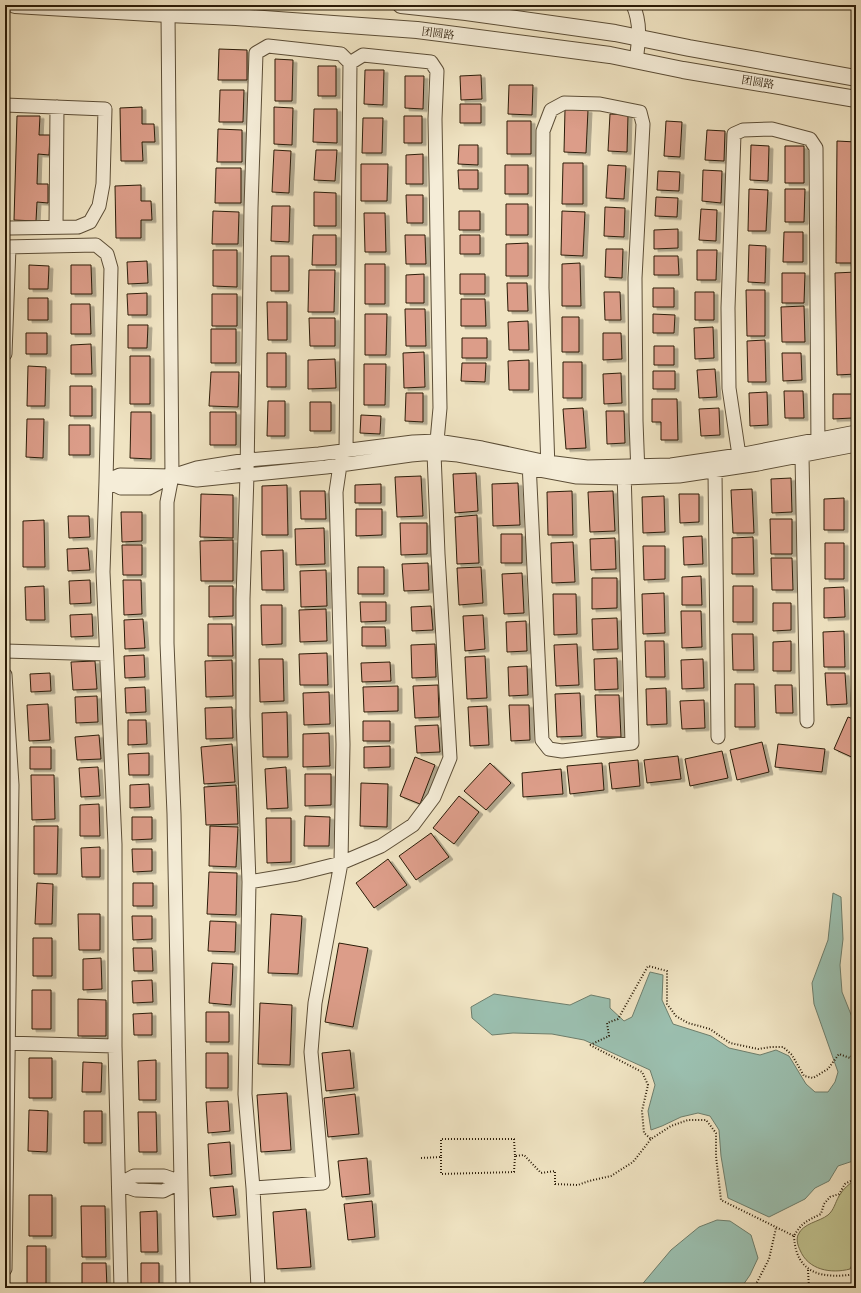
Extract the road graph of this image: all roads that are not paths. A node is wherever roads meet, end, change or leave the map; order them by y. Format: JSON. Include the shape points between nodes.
{"nodes":[{"id":1,"x":15,"y":5,"type":"edge"},
{"id":2,"x":400,"y":5,"type":"edge"},
{"id":3,"x":633,"y":5,"type":"edge"},
{"id":4,"x":168,"y":14,"type":"junction"},
{"id":5,"x":640,"y":38,"type":"junction"},
{"id":6,"x":636,"y":60,"type":"junction"},
{"id":7,"x":350,"y":63,"type":"junction"},
{"id":8,"x":856,"y":78,"type":"edge"},
{"id":9,"x":856,"y":99,"type":"edge"},
{"id":10,"x":5,"y":105,"type":"edge"},
{"id":11,"x":57,"y":107,"type":"junction"},
{"id":12,"x":5,"y":227,"type":"edge"},
{"id":13,"x":56,"y":227,"type":"junction"},
{"id":14,"x":7,"y":247,"type":"edge"},
{"id":15,"x":5,"y":354,"type":"edge"},
{"id":16,"x":856,"y":432,"type":"edge"},
{"id":17,"x":856,"y":445,"type":"edge"},
{"id":18,"x":818,"y":446,"type":"junction"},
{"id":19,"x":436,"y":447,"type":"junction"},
{"id":20,"x":801,"y":450,"type":"junction"},
{"id":21,"x":346,"y":451,"type":"junction"},
{"id":22,"x":712,"y":459,"type":"junction"},
{"id":23,"x":247,"y":460,"type":"junction"},
{"id":24,"x":740,"y":461,"type":"junction"},
{"id":25,"x":530,"y":464,"type":"junction"},
{"id":26,"x":340,"y":465,"type":"junction"},
{"id":27,"x":548,"y":467,"type":"junction"},
{"id":28,"x":624,"y":472,"type":"junction"},
{"id":29,"x":637,"y":472,"type":"junction"},
{"id":30,"x":715,"y":472,"type":"junction"},
{"id":31,"x":247,"y":475,"type":"junction"},
{"id":32,"x":172,"y":476,"type":"junction"},
{"id":33,"x":106,"y":481,"type":"junction"},
{"id":34,"x":5,"y":651,"type":"edge"},
{"id":35,"x":106,"y":654,"type":"junction"},
{"id":36,"x":5,"y":675,"type":"edge"},
{"id":37,"x":807,"y":721,"type":"dead end"},
{"id":38,"x":718,"y":737,"type":"dead end"},
{"id":39,"x":341,"y":863,"type":"junction"},
{"id":40,"x":249,"y":882,"type":"junction"},
{"id":41,"x":6,"y":1043,"type":"edge"},
{"id":42,"x":115,"y":1046,"type":"junction"},
{"id":43,"x":181,"y":1182,"type":"junction"},
{"id":44,"x":119,"y":1184,"type":"junction"},
{"id":45,"x":253,"y":1188,"type":"junction"},
{"id":46,"x":5,"y":1269,"type":"edge"},
{"id":47,"x":121,"y":1288,"type":"edge"},
{"id":48,"x":183,"y":1288,"type":"edge"},
{"id":49,"x":258,"y":1288,"type":"edge"}],
"edges":[{"from":1,"to":4,"type":"street","name":"团圆路"},
{"from":2,"to":5,"type":"street","name":"团圆路","via":[[466,12]]},
{"from":3,"to":5,"type":"street"},
{"from":4,"to":6,"type":"street","name":"团圆路","via":[[417,30]]},
{"from":4,"to":32,"type":"street"},
{"from":5,"to":6,"type":"street"},
{"from":5,"to":8,"type":"street","name":"团圆路"},
{"from":6,"to":9,"type":"street","name":"团圆路"},
{"from":7,"to":19,"type":"street","via":[[363,55],[431,62],[437,71],[435,119],[440,408]]},
{"from":7,"to":21,"type":"street"},
{"from":7,"to":23,"type":"street","via":[[341,54],[268,46],[256,53]]},
{"from":10,"to":11,"type":"street"},
{"from":11,"to":13,"type":"street"},
{"from":11,"to":13,"type":"street","via":[[105,109],[103,184],[99,206],[90,222],[78,227]]},
{"from":12,"to":13,"type":"street"},
{"from":14,"to":15,"type":"street"},
{"from":14,"to":33,"type":"street","via":[[96,245],[107,254],[111,268]]},
{"from":16,"to":18,"type":"street"},
{"from":17,"to":18,"type":"street"},
{"from":18,"to":20,"type":"street"},
{"from":18,"to":24,"type":"street","via":[[816,148],[810,139],[772,129],[743,130],[734,134],[728,308],[729,388]]},
{"from":19,"to":21,"type":"street","via":[[413,442]]},
{"from":19,"to":25,"type":"street","via":[[482,448]]},
{"from":19,"to":26,"type":"street","via":[[411,455]]},
{"from":19,"to":39,"type":"street","via":[[438,554],[450,758],[434,797],[413,825],[381,846]]},
{"from":20,"to":24,"type":"street"},
{"from":20,"to":37,"type":"street"},
{"from":21,"to":23,"type":"street"},
{"from":21,"to":26,"type":"street"},
{"from":22,"to":24,"type":"street"},
{"from":22,"to":29,"type":"street"},
{"from":22,"to":30,"type":"street"},
{"from":23,"to":31,"type":"street"},
{"from":23,"to":32,"type":"street","via":[[197,468]]},
{"from":24,"to":30,"type":"street"},
{"from":25,"to":27,"type":"street"},
{"from":25,"to":28,"type":"street","via":[[542,740],[549,749],[562,751],[632,744]]},
{"from":26,"to":31,"type":"street"},
{"from":26,"to":39,"type":"street","via":[[336,492],[343,744]]},
{"from":27,"to":28,"type":"street","via":[[577,478]]},
{"from":27,"to":29,"type":"street","via":[[542,288],[543,131],[551,110],[564,104],[600,104],[640,112],[643,124],[635,278]]},
{"from":28,"to":29,"type":"street"},
{"from":29,"to":30,"type":"street","via":[[679,476]]},
{"from":30,"to":38,"type":"street"},
{"from":31,"to":32,"type":"street","via":[[197,480]]},
{"from":31,"to":40,"type":"street","via":[[243,716]]},
{"from":32,"to":33,"type":"street","via":[[120,475]]},
{"from":32,"to":43,"type":"street","via":[[167,502],[167,643],[174,814]]},
{"from":33,"to":35,"type":"street","via":[[103,572]]},
{"from":34,"to":35,"type":"street"},
{"from":35,"to":42,"type":"street","via":[[115,844]]},
{"from":36,"to":41,"type":"street","via":[[12,785]]},
{"from":39,"to":40,"type":"street"},
{"from":39,"to":45,"type":"street","via":[[315,1003],[311,1052],[323,1183]]},
{"from":40,"to":45,"type":"street","via":[[245,1094]]},
{"from":41,"to":42,"type":"street"},
{"from":41,"to":46,"type":"street"},
{"from":42,"to":44,"type":"street"},
{"from":43,"to":44,"type":"street","via":[[164,1176],[134,1176]]},
{"from":43,"to":48,"type":"street"},
{"from":44,"to":47,"type":"street"},
{"from":45,"to":49,"type":"street"}]}
